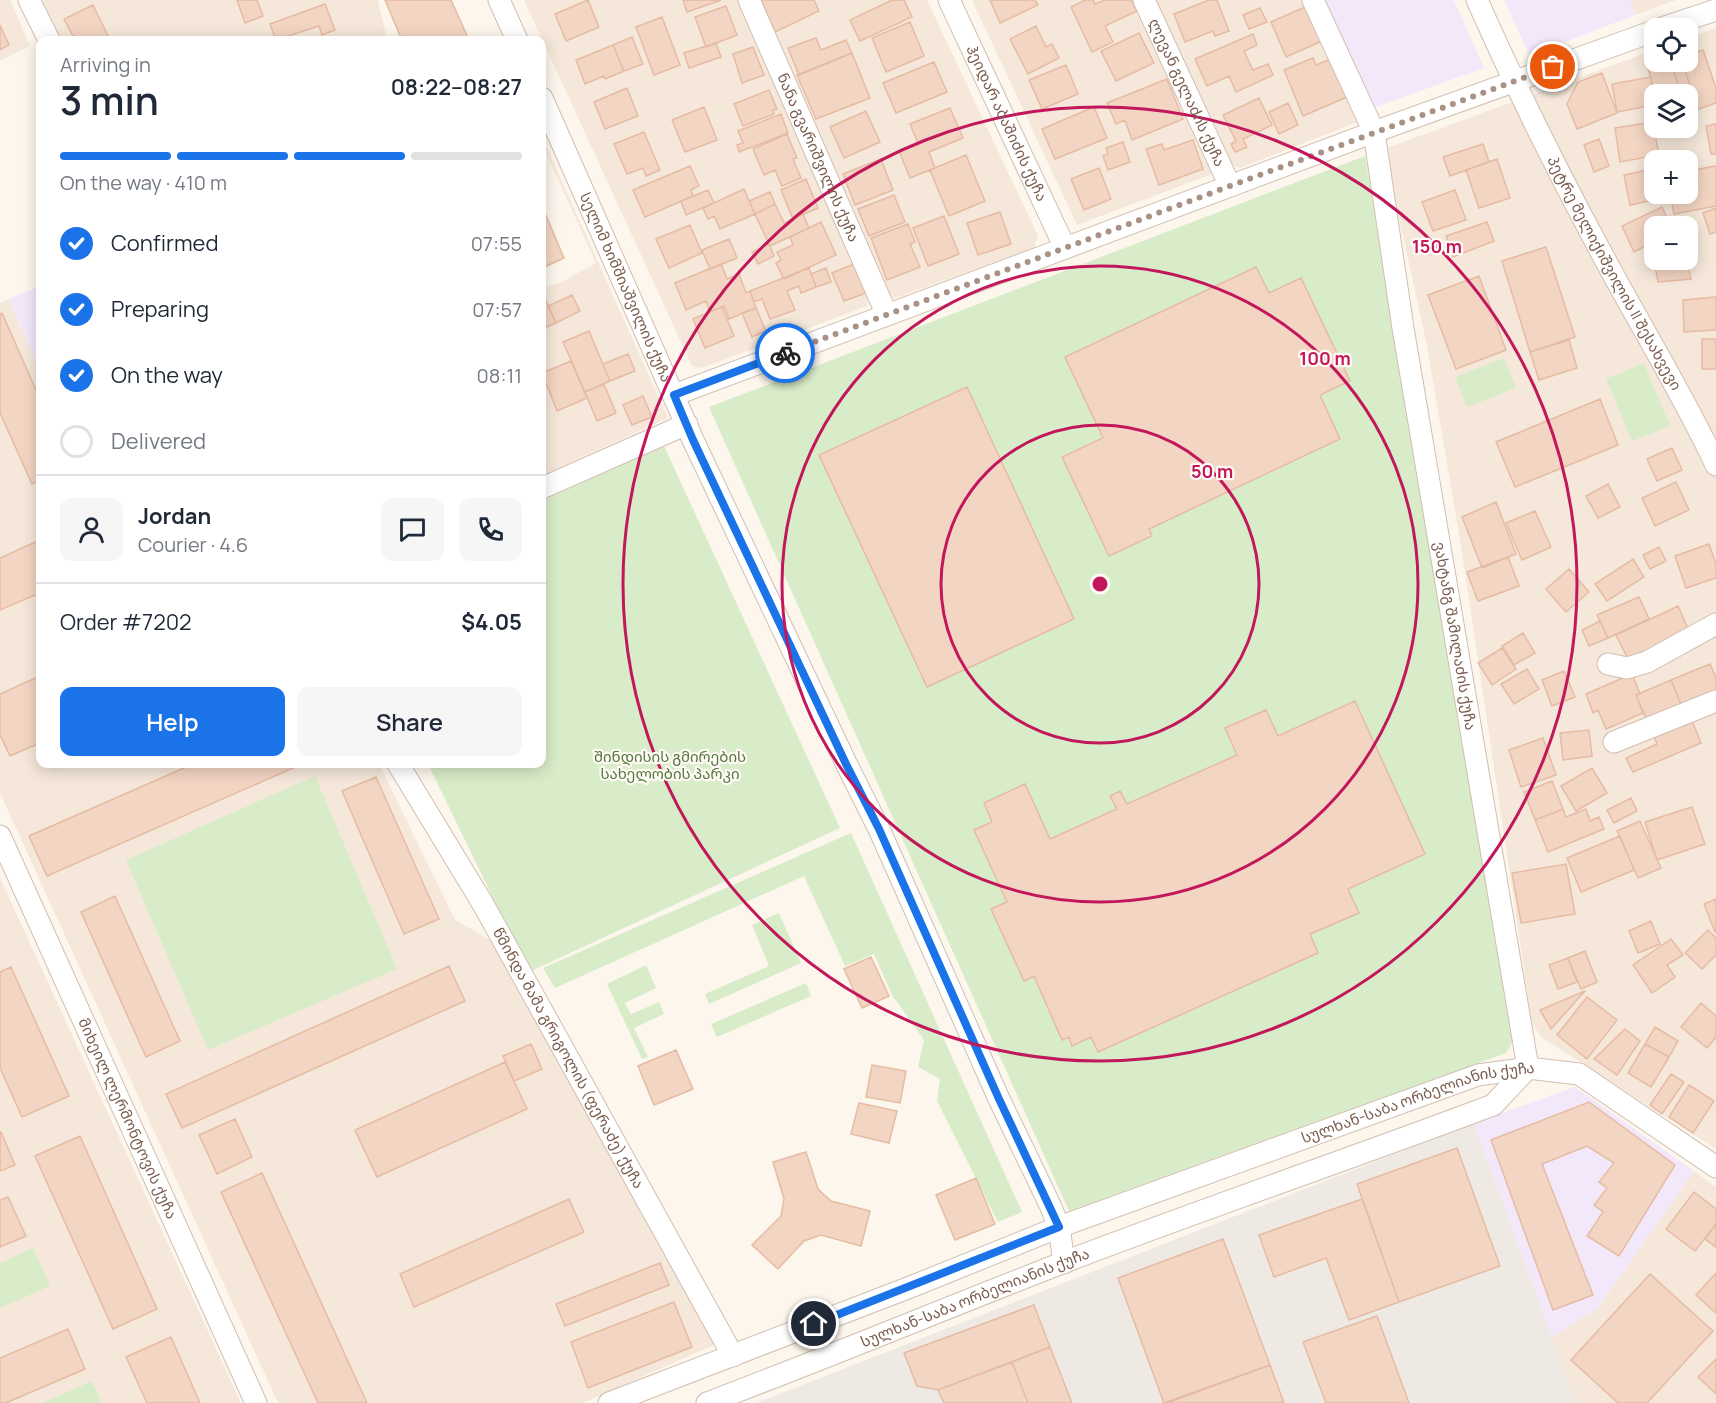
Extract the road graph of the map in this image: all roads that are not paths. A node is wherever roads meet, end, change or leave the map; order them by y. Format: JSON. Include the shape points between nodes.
{"nodes":[{"id":1,"x":29,"y":0,"type":"edge"},
{"id":2,"x":499,"y":0,"type":"edge"},
{"id":3,"x":749,"y":0,"type":"edge"},
{"id":4,"x":949,"y":0,"type":"edge"},
{"id":5,"x":1144,"y":0,"type":"edge"},
{"id":6,"x":1313,"y":0,"type":"edge"},
{"id":7,"x":1477,"y":0,"type":"edge"},
{"id":8,"x":1716,"y":10,"type":"edge"},
{"id":9,"x":1692,"y":18,"type":"edge"},
{"id":10,"x":1644,"y":35,"type":"edge"},
{"id":11,"x":47,"y":36,"type":"edge"},
{"id":12,"x":515,"y":36,"type":"edge"},
{"id":13,"x":1514,"y":81,"type":"junction"},
{"id":14,"x":546,"y":107,"type":"edge"},
{"id":15,"x":1374,"y":132,"type":"junction"},
{"id":16,"x":1230,"y":186,"type":"junction"},
{"id":17,"x":1065,"y":248,"type":"junction"},
{"id":18,"x":886,"y":315,"type":"junction"},
{"id":19,"x":674,"y":395,"type":"junction"},
{"id":20,"x":687,"y":424,"type":"junction"},
{"id":21,"x":1716,"y":465,"type":"edge"},
{"id":22,"x":546,"y":486,"type":"edge"},
{"id":23,"x":1716,"y":624,"type":"edge"},
{"id":24,"x":1608,"y":664,"type":"dead end"},
{"id":25,"x":1716,"y":701,"type":"edge"},
{"id":26,"x":1614,"y":742,"type":"dead end"},
{"id":27,"x":400,"y":768,"type":"edge"},
{"id":28,"x":0,"y":836,"type":"edge"},
{"id":29,"x":1528,"y":1068,"type":"junction"},
{"id":30,"x":1716,"y":1167,"type":"edge"},
{"id":31,"x":1059,"y":1227,"type":"junction"},
{"id":32,"x":1064,"y":1263,"type":"junction"},
{"id":33,"x":733,"y":1356,"type":"junction"},
{"id":34,"x":256,"y":1403,"type":"edge"},
{"id":35,"x":609,"y":1403,"type":"edge"},
{"id":36,"x":707,"y":1403,"type":"edge"}],
"edges":[{"from":1,"to":11,"type":"street"},
{"from":2,"to":12,"type":"street"},
{"from":3,"to":18,"type":"street","name":"ნანა გვარიშვილის ქუჩა"},
{"from":4,"to":17,"type":"street","name":"ჰეიდარ აბაშიძის ქუჩა"},
{"from":5,"to":16,"type":"street","name":"ლევან გელაძის ქუჩა"},
{"from":6,"to":15,"type":"street","name":"ვახტანგ შამილაძის ქუჩა"},
{"from":7,"to":13,"type":"street","name":"პეტრე მელიქიშვილის II შესახვევი"},
{"from":8,"to":9,"type":"street"},
{"from":10,"to":13,"type":"street"},
{"from":13,"to":15,"type":"street"},
{"from":13,"to":21,"type":"street","name":"პეტრე მელიქიშვილის II შესახვევი"},
{"from":14,"to":19,"type":"street","name":"სელიმ ხიმშიაშვილის ქუჩა"},
{"from":15,"to":16,"type":"street"},
{"from":15,"to":29,"type":"street","name":"ვახტანგ შამილაძის ქუჩა","via":[[1403,328]]},
{"from":16,"to":17,"type":"street"},
{"from":17,"to":18,"type":"street"},
{"from":18,"to":19,"type":"street"},
{"from":19,"to":20,"type":"street","name":"სელიმ ხიმშიაშვილის ქუჩა"},
{"from":20,"to":22,"type":"street"},
{"from":20,"to":31,"type":"street","name":"სელიმ ხიმშიაშვილის ქუჩა","via":[[879,829]]},
{"from":23,"to":24,"type":"street","via":[[1647,662],[1627,668]]},
{"from":25,"to":26,"type":"street"},
{"from":27,"to":33,"type":"street","name":"წმინდა მამა გრიგოლის (ფერაძე) ქუჩა","via":[[483,904]]},
{"from":28,"to":34,"type":"street","name":"მიხეილ ლერმონტოვის ქუჩა"},
{"from":29,"to":30,"type":"street","via":[[1579,1074]]},
{"from":29,"to":31,"type":"street","name":"სულხან-საბა ორბელიანის ქუჩა","via":[[1478,1075]]},
{"from":29,"to":32,"type":"street","name":"სულხან-საბა ორბელიანის ქუჩა","via":[[1493,1105]]},
{"from":31,"to":32,"type":"street","name":"სელიმ ხიმშიაშვილის ქუჩა"},
{"from":31,"to":33,"type":"street","name":"სულხან-საბა ორბელიანის ქუჩა"},
{"from":32,"to":36,"type":"street","name":"სულხან-საბა ორბელიანის ქუჩა"},
{"from":33,"to":35,"type":"street","name":"სულხან-საბა ორბელიანის ქუჩა"}]}
